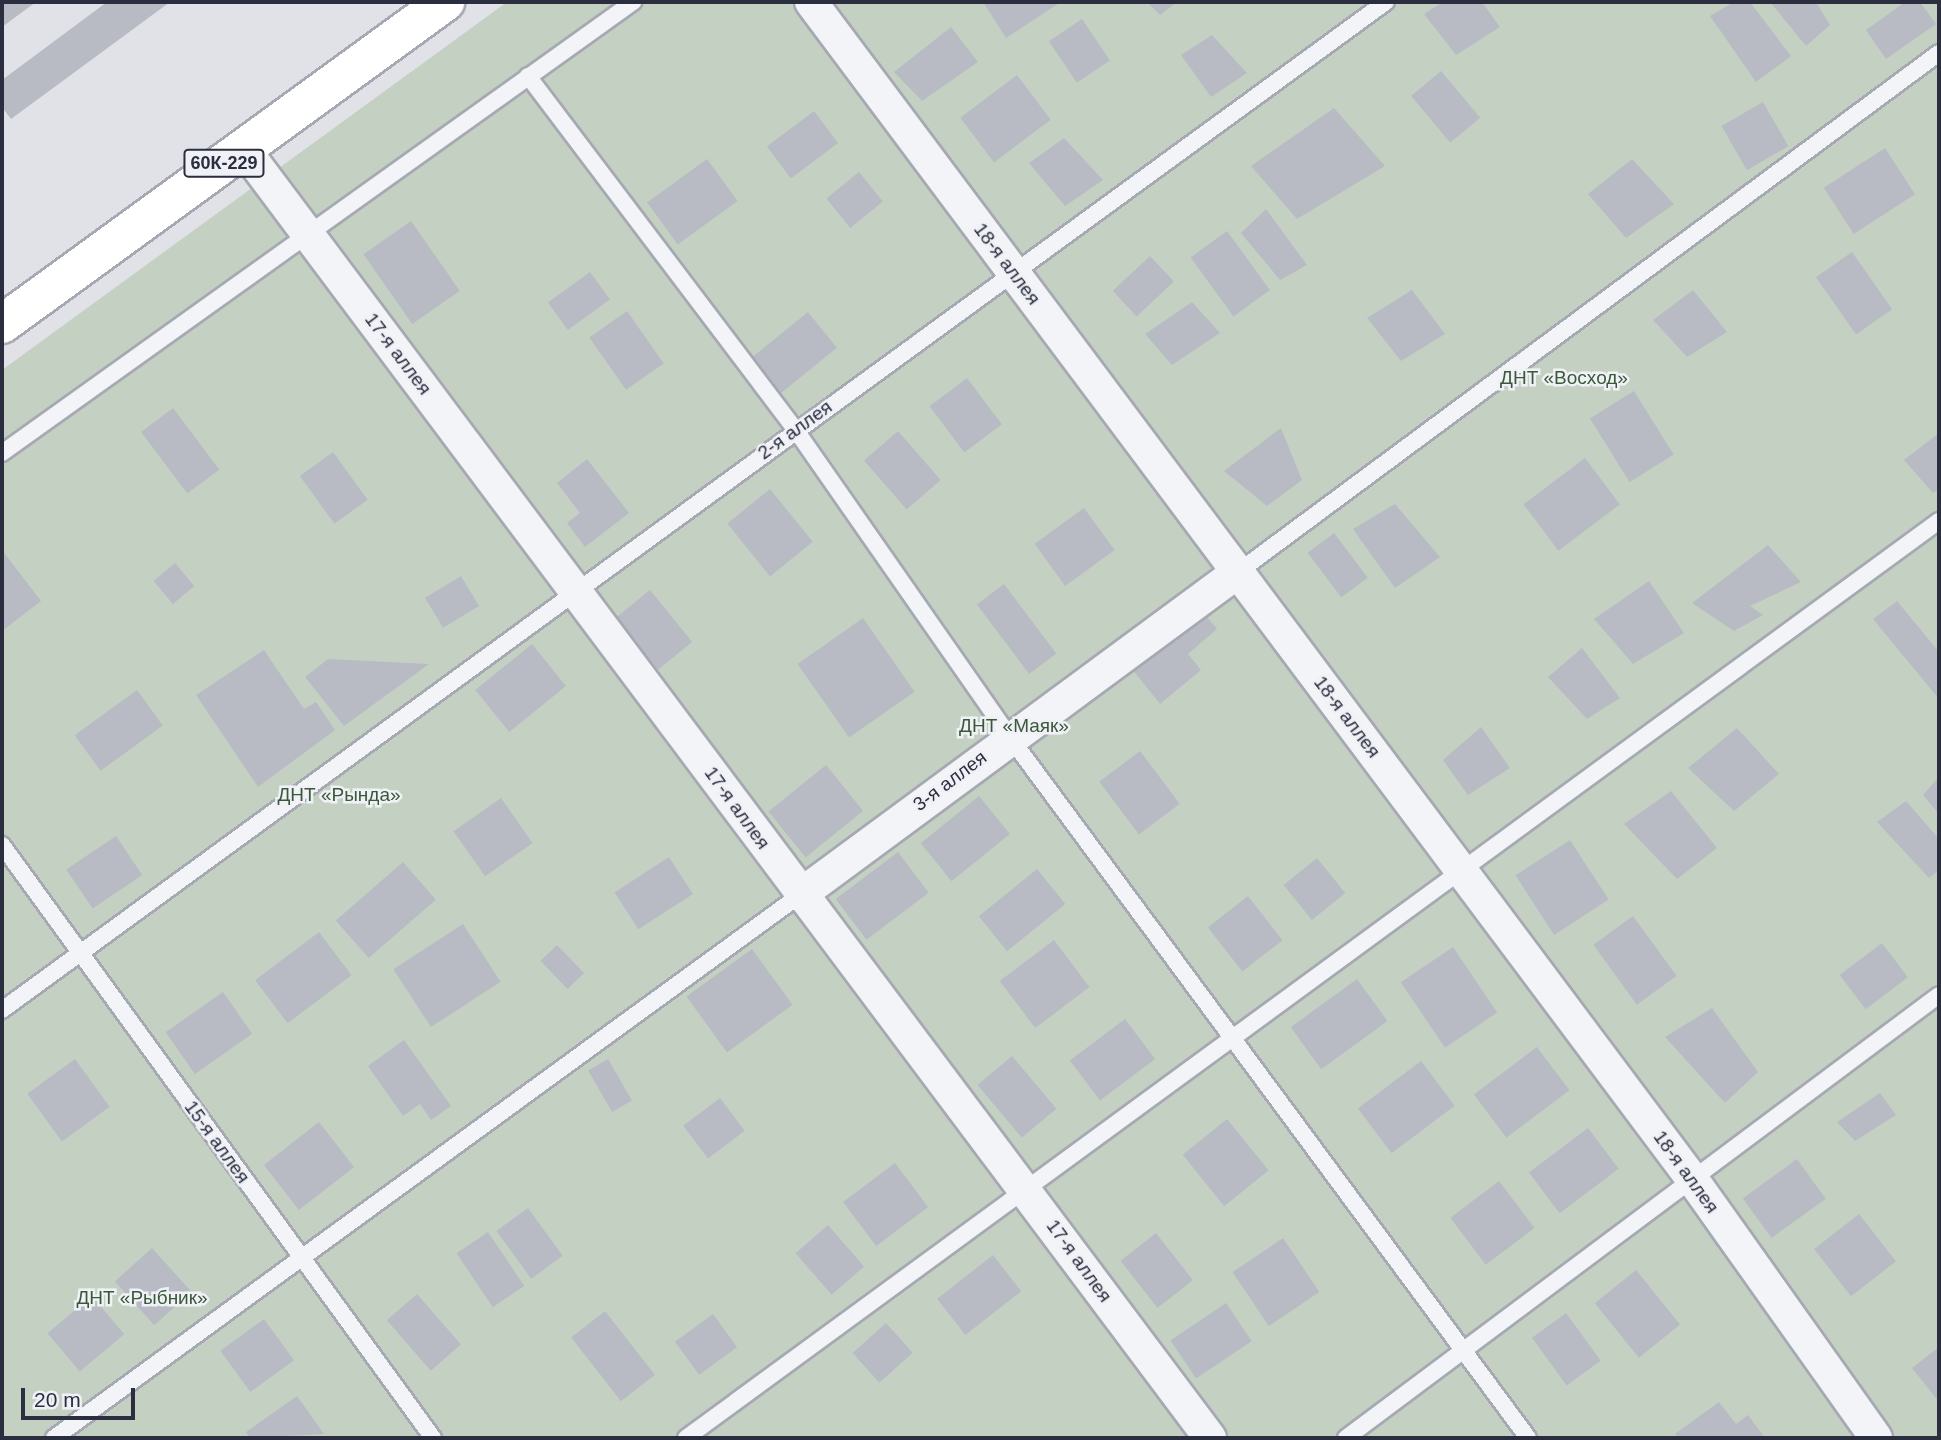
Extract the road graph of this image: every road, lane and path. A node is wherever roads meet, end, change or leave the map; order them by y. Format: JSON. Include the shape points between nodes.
{"nodes":[{"id":1,"x":445,"y":2,"type":"edge"},
{"id":2,"x":633,"y":2,"type":"edge"},
{"id":3,"x":811,"y":2,"type":"edge"},
{"id":4,"x":1387,"y":2,"type":"edge"},
{"id":5,"x":1939,"y":53,"type":"edge"},
{"id":6,"x":528,"y":76,"type":"junction"},
{"id":7,"x":254,"y":164,"type":"junction"},
{"id":8,"x":307,"y":234,"type":"junction"},
{"id":9,"x":1016,"y":276,"type":"junction"},
{"id":10,"x":2,"y":324,"type":"edge"},
{"id":11,"x":795,"y":429,"type":"junction"},
{"id":12,"x":2,"y":453,"type":"edge"},
{"id":13,"x":1939,"y":521,"type":"edge"},
{"id":14,"x":1238,"y":572,"type":"junction"},
{"id":15,"x":579,"y":592,"type":"junction"},
{"id":16,"x":1009,"y":736,"type":"junction"},
{"id":17,"x":2,"y":845,"type":"edge"},
{"id":18,"x":1462,"y":871,"type":"junction"},
{"id":19,"x":800,"y":895,"type":"junction"},
{"id":20,"x":79,"y":953,"type":"junction"},
{"id":21,"x":1939,"y":995,"type":"edge"},
{"id":22,"x":2,"y":1010,"type":"edge"},
{"id":23,"x":1230,"y":1041,"type":"junction"},
{"id":24,"x":1689,"y":1176,"type":"junction"},
{"id":25,"x":1029,"y":1192,"type":"junction"},
{"id":26,"x":302,"y":1258,"type":"junction"},
{"id":27,"x":1464,"y":1353,"type":"junction"},
{"id":28,"x":54,"y":1438,"type":"edge"},
{"id":29,"x":433,"y":1438,"type":"edge"},
{"id":30,"x":686,"y":1438,"type":"edge"},
{"id":31,"x":1210,"y":1438,"type":"edge"},
{"id":32,"x":1346,"y":1438,"type":"edge"},
{"id":33,"x":1528,"y":1438,"type":"edge"},
{"id":34,"x":1876,"y":1438,"type":"edge"}],
"edges":[{"from":1,"to":7,"type":"main road","number":"60К-229"},
{"from":2,"to":6,"type":"lane"},
{"from":3,"to":9,"type":"street","name":"18-я аллея"},
{"from":4,"to":9,"type":"lane","name":"2-я аллея"},
{"from":5,"to":14,"type":"lane"},
{"from":6,"to":8,"type":"lane"},
{"from":6,"to":11,"type":"lane"},
{"from":7,"to":8,"type":"street","name":"17-я аллея"},
{"from":7,"to":10,"type":"main road","number":"60К-229"},
{"from":8,"to":12,"type":"lane"},
{"from":8,"to":15,"type":"street","name":"17-я аллея"},
{"from":9,"to":11,"type":"lane","name":"2-я аллея"},
{"from":9,"to":14,"type":"street","name":"18-я аллея"},
{"from":11,"to":15,"type":"lane","name":"2-я аллея"},
{"from":11,"to":16,"type":"lane"},
{"from":13,"to":18,"type":"lane"},
{"from":14,"to":16,"type":"street","name":"3-я аллея"},
{"from":14,"to":18,"type":"street","name":"18-я аллея"},
{"from":15,"to":19,"type":"street","name":"17-я аллея"},
{"from":15,"to":20,"type":"lane","name":"2-я аллея"},
{"from":16,"to":19,"type":"street","name":"3-я аллея"},
{"from":16,"to":23,"type":"lane"},
{"from":17,"to":20,"type":"lane","name":"15-я аллея"},
{"from":18,"to":23,"type":"lane"},
{"from":18,"to":24,"type":"street","name":"18-я аллея"},
{"from":19,"to":25,"type":"street","name":"17-я аллея"},
{"from":19,"to":26,"type":"lane"},
{"from":20,"to":22,"type":"lane","name":"2-я аллея"},
{"from":20,"to":26,"type":"lane","name":"15-я аллея"},
{"from":21,"to":24,"type":"lane"},
{"from":23,"to":25,"type":"lane"},
{"from":23,"to":27,"type":"lane"},
{"from":24,"to":27,"type":"lane"},
{"from":24,"to":34,"type":"street","name":"18-я аллея"},
{"from":25,"to":30,"type":"lane"},
{"from":25,"to":31,"type":"street","name":"17-я аллея"},
{"from":26,"to":28,"type":"lane"},
{"from":26,"to":29,"type":"lane","name":"15-я аллея"},
{"from":27,"to":32,"type":"lane"},
{"from":27,"to":33,"type":"lane"}]}
